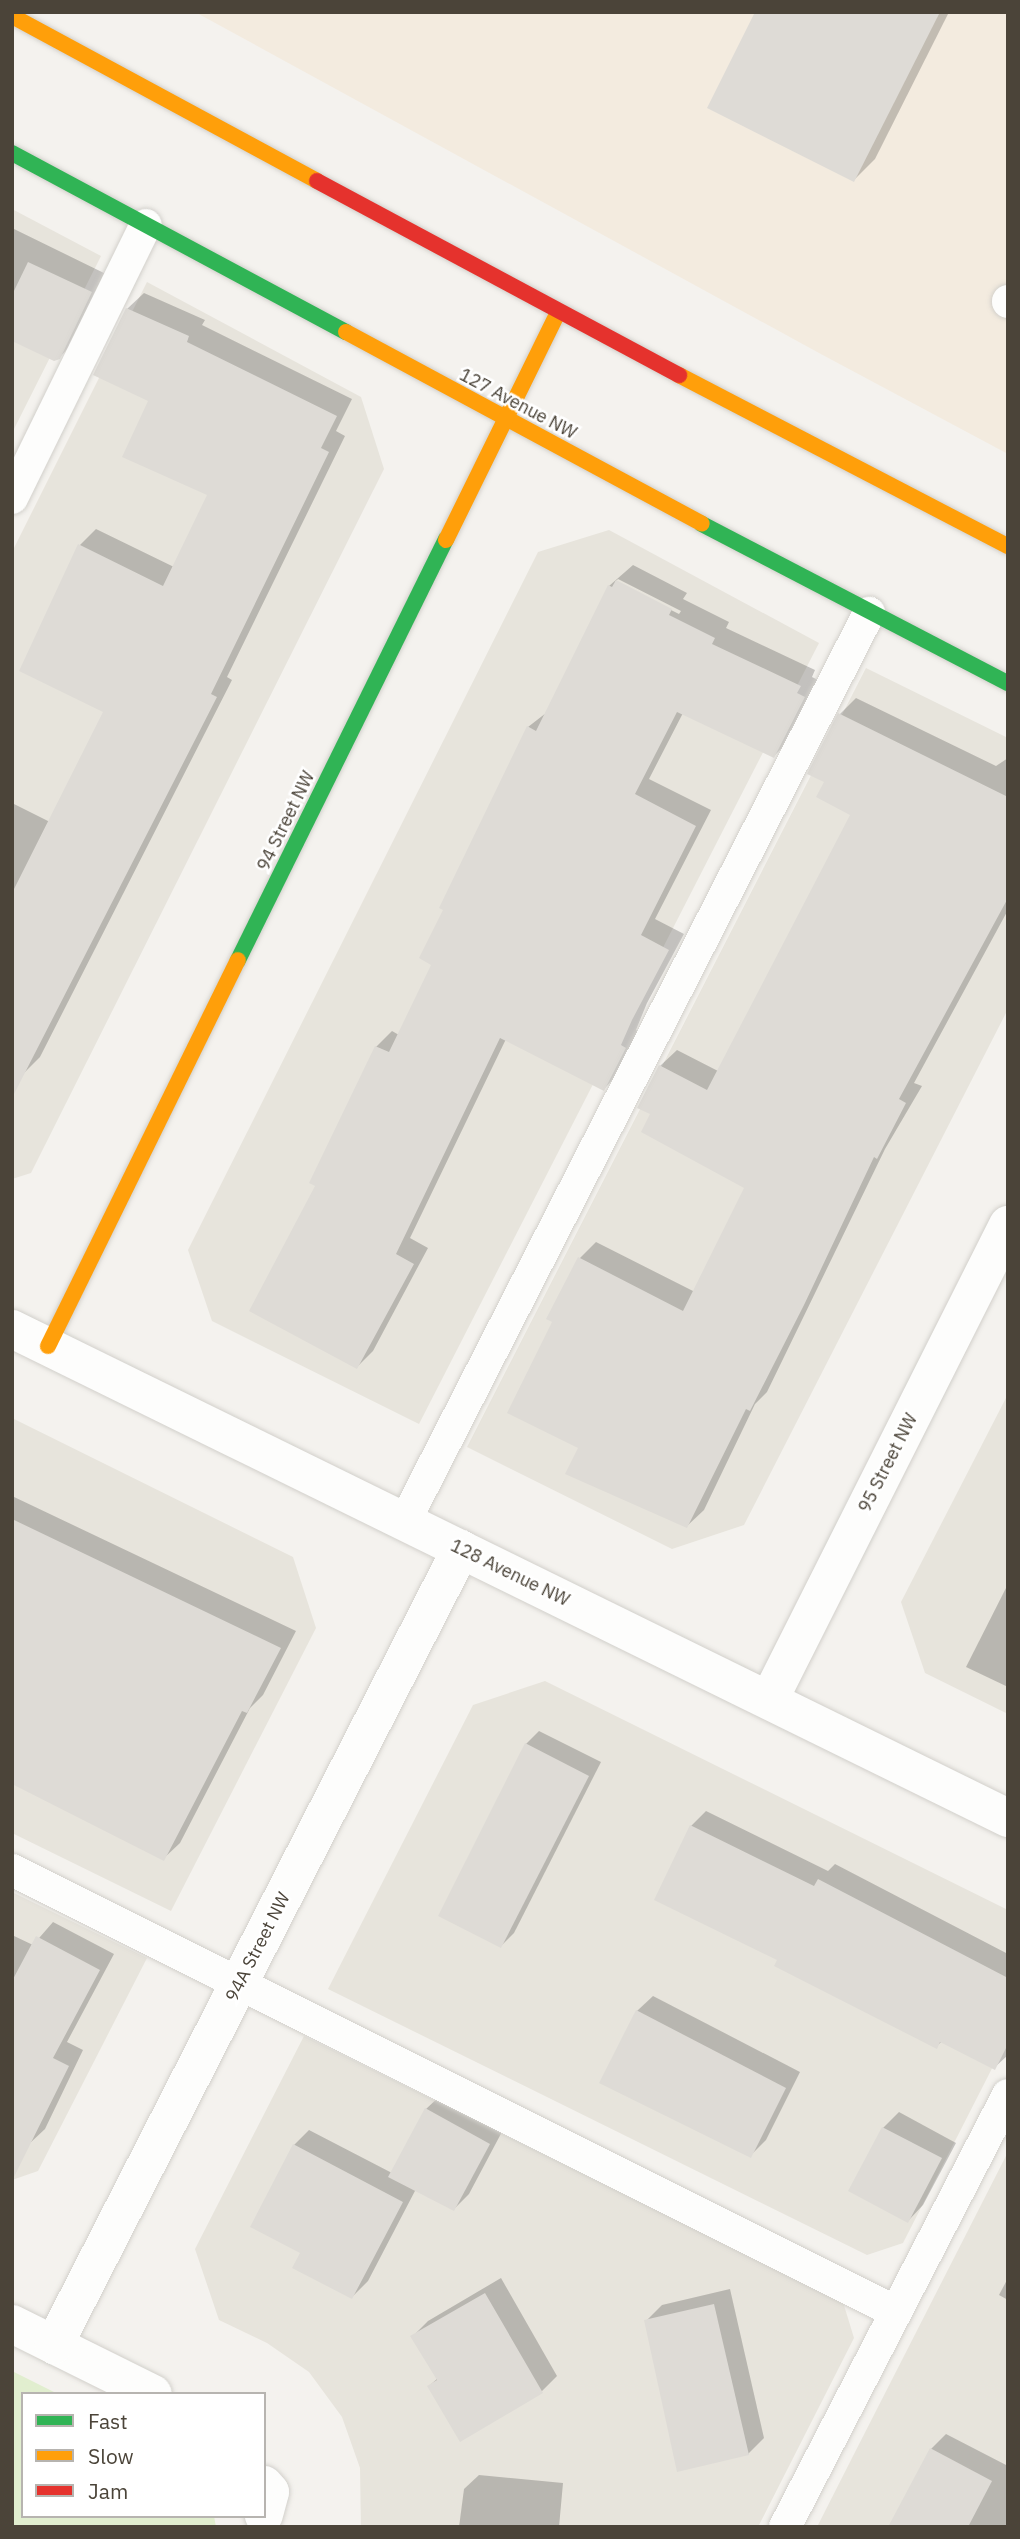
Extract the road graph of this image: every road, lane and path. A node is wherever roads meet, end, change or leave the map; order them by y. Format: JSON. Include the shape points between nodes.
{"nodes":[{"id":1,"x":12,"y":16,"type":"edge"},
{"id":2,"x":12,"y":153,"type":"edge"},
{"id":3,"x":146,"y":225,"type":"junction"},
{"id":4,"x":558,"y":312,"type":"junction"},
{"id":5,"x":505,"y":419,"type":"junction"},
{"id":6,"x":12,"y":498,"type":"edge"},
{"id":7,"x":1008,"y":546,"type":"edge"},
{"id":8,"x":869,"y":613,"type":"junction"},
{"id":9,"x":1008,"y":682,"type":"edge"},
{"id":10,"x":1008,"y":1225,"type":"edge"},
{"id":11,"x":12,"y":1328,"type":"edge"},
{"id":12,"x":48,"y":1346,"type":"junction"},
{"id":13,"x":405,"y":1521,"type":"junction"},
{"id":14,"x":461,"y":1549,"type":"junction"},
{"id":15,"x":769,"y":1700,"type":"junction"},
{"id":16,"x":1008,"y":1818,"type":"edge"},
{"id":17,"x":12,"y":1870,"type":"edge"},
{"id":18,"x":240,"y":1982,"type":"junction"},
{"id":19,"x":1008,"y":2095,"type":"edge"},
{"id":20,"x":894,"y":2311,"type":"junction"},
{"id":21,"x":12,"y":2324,"type":"edge"},
{"id":22,"x":54,"y":2345,"type":"junction"},
{"id":23,"x":149,"y":2392,"type":"edge"},
{"id":24,"x":785,"y":2527,"type":"edge"}],
"edges":[{"from":1,"to":4,"type":"street"},
{"from":2,"to":3,"type":"street","name":"127 Avenue NW"},
{"from":3,"to":5,"type":"street","name":"127 Avenue NW"},
{"from":3,"to":6,"type":"lane"},
{"from":4,"to":5,"type":"street","name":"94 Street NW"},
{"from":4,"to":7,"type":"street"},
{"from":5,"to":8,"type":"street","name":"127 Avenue NW"},
{"from":5,"to":12,"type":"street","name":"94 Street NW"},
{"from":8,"to":9,"type":"street","name":"127 Avenue NW"},
{"from":8,"to":13,"type":"lane"},
{"from":10,"to":15,"type":"street","name":"95 Street NW"},
{"from":11,"to":12,"type":"street","name":"128 Avenue NW"},
{"from":12,"to":13,"type":"street","name":"128 Avenue NW"},
{"from":13,"to":14,"type":"street","name":"128 Avenue NW"},
{"from":14,"to":15,"type":"street","name":"128 Avenue NW"},
{"from":14,"to":18,"type":"street","name":"94A Street NW"},
{"from":15,"to":16,"type":"street","name":"128 Avenue NW"},
{"from":17,"to":18,"type":"lane"},
{"from":18,"to":20,"type":"lane"},
{"from":18,"to":22,"type":"street","name":"94A Street NW"},
{"from":19,"to":20,"type":"lane"},
{"from":20,"to":24,"type":"lane"},
{"from":21,"to":22,"type":"street"},
{"from":22,"to":23,"type":"street"}]}
